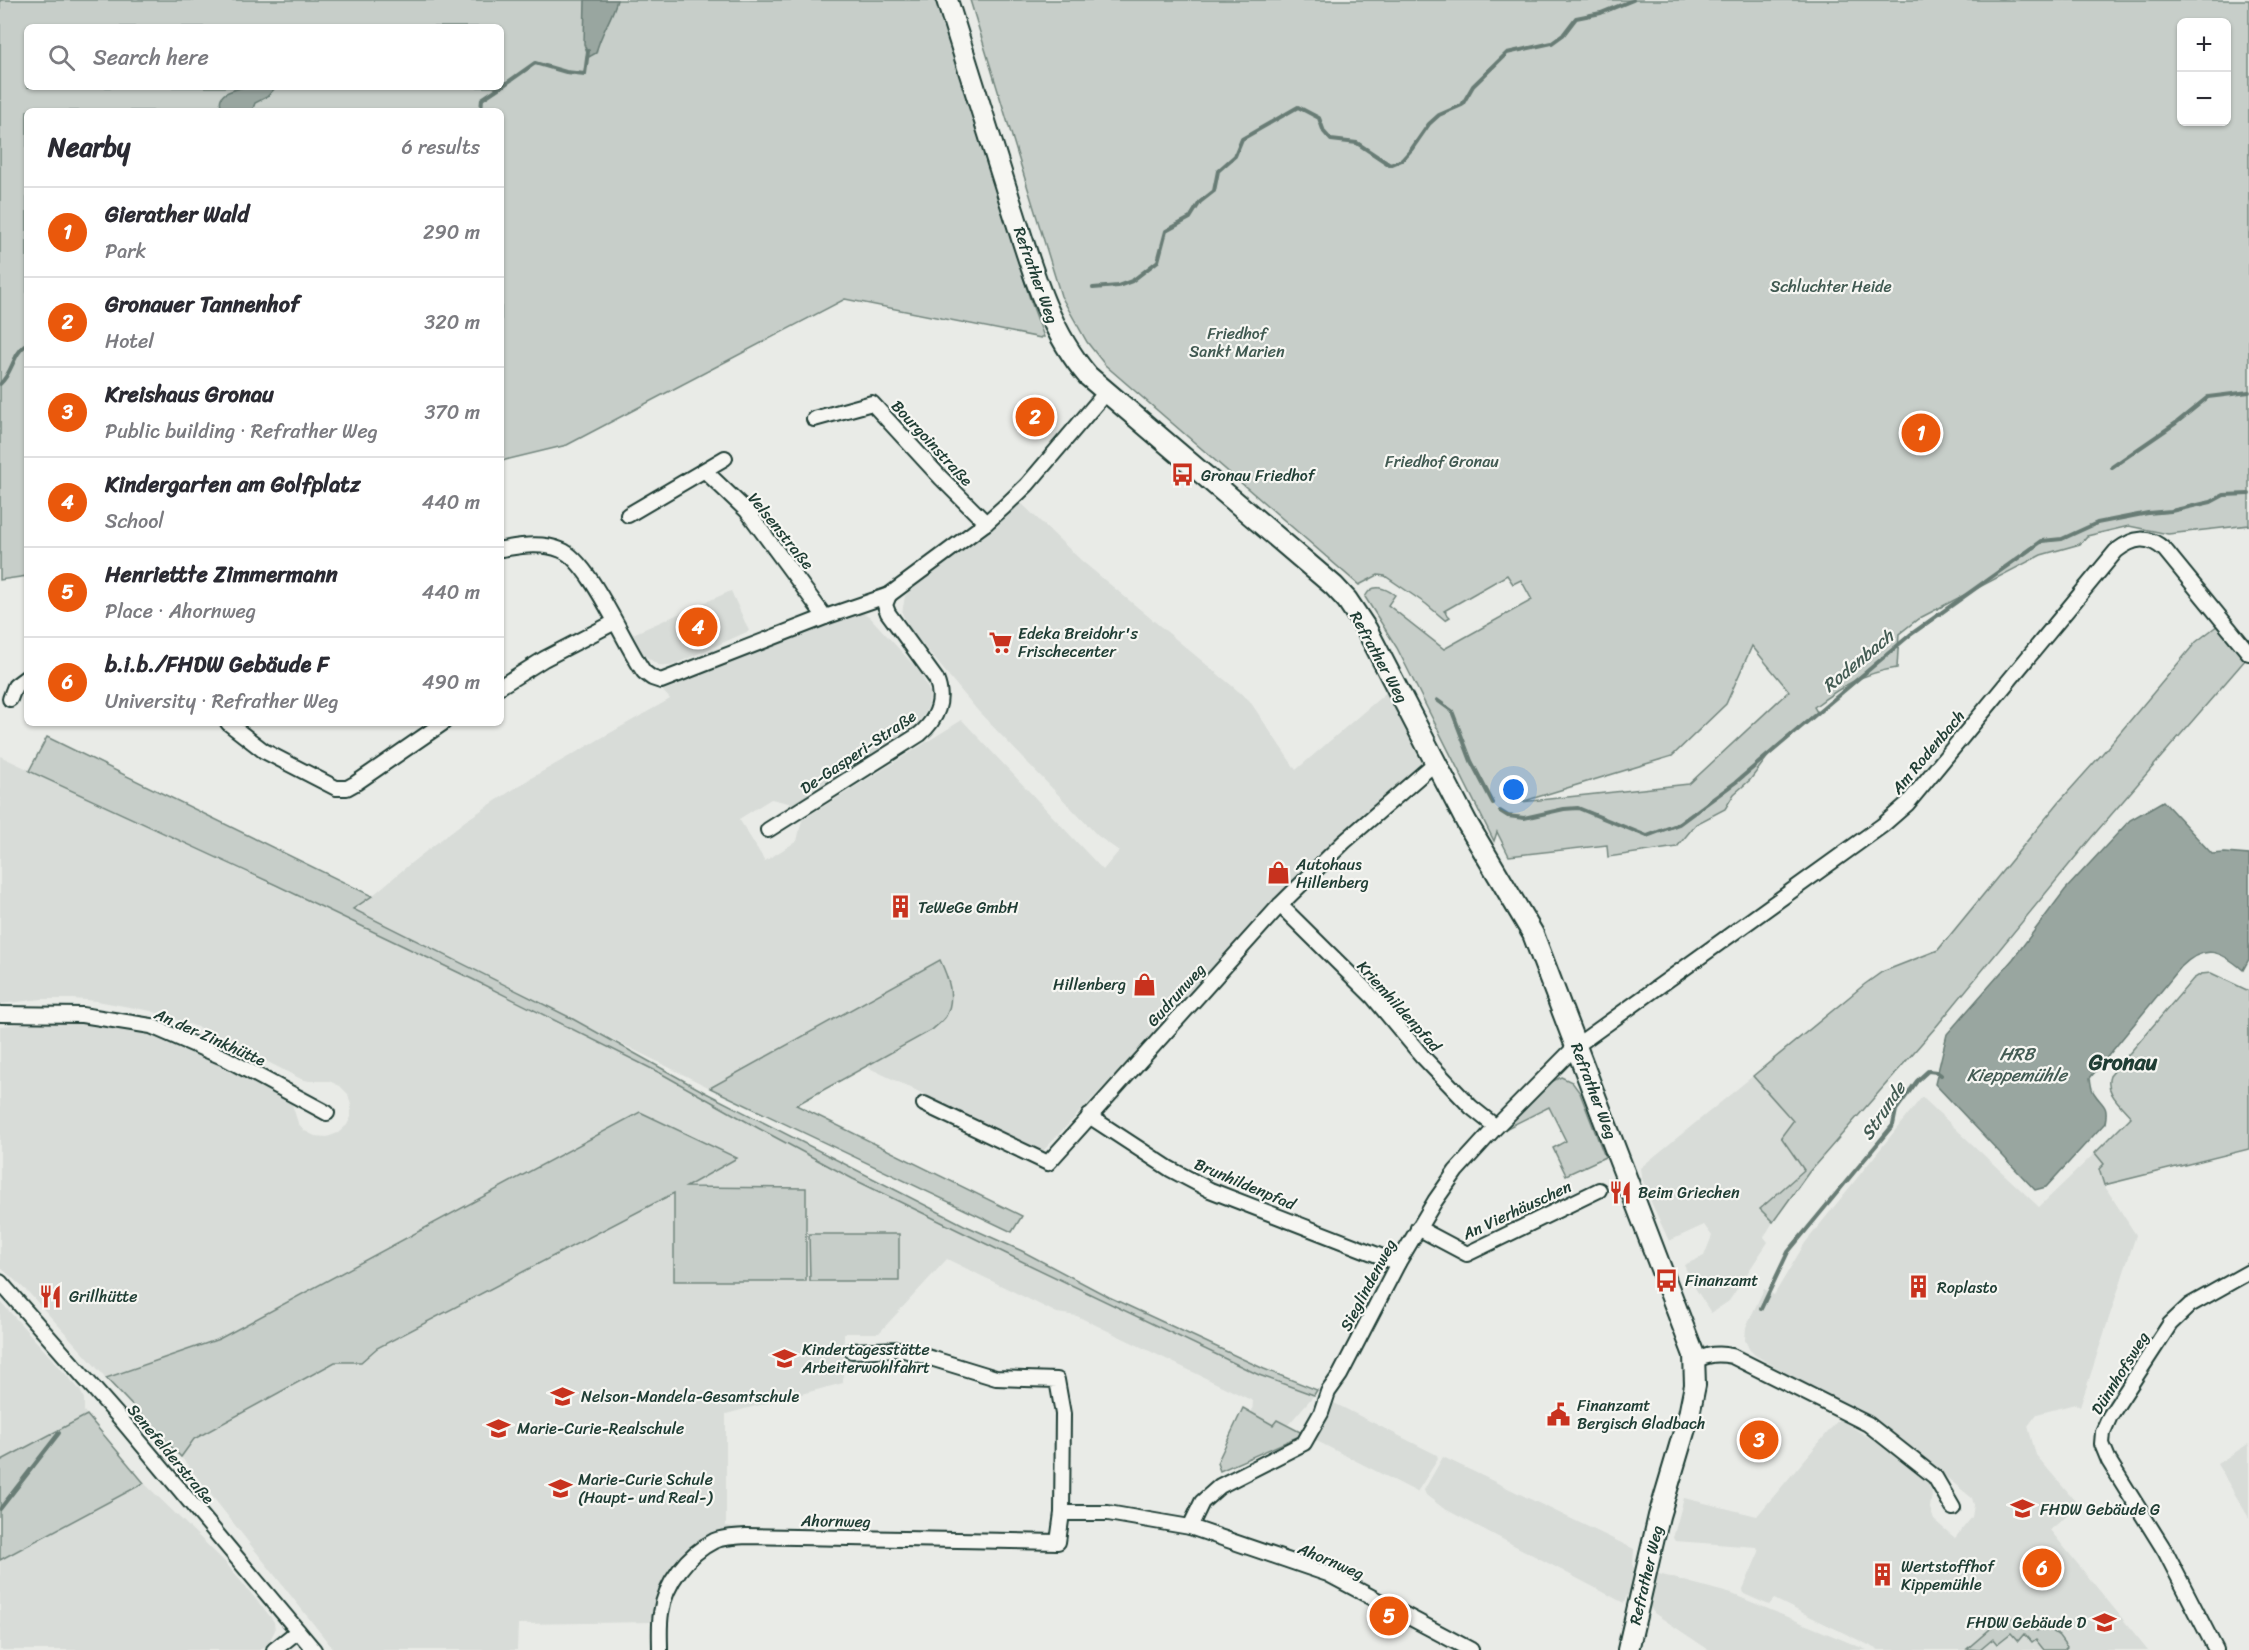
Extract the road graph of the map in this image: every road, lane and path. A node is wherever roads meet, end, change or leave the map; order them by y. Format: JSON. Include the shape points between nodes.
{"nodes":[{"id":1,"x":947,"y":0,"type":"edge"},
{"id":2,"x":1106,"y":392,"type":"junction"},
{"id":3,"x":814,"y":419,"type":"dead end"},
{"id":4,"x":725,"y":458,"type":"dead end"},
{"id":5,"x":705,"y":471,"type":"junction"},
{"id":6,"x":628,"y":515,"type":"dead end"},
{"id":7,"x":986,"y":523,"type":"junction"},
{"id":8,"x":504,"y":549,"type":"edge"},
{"id":9,"x":889,"y":595,"type":"junction"},
{"id":10,"x":825,"y":617,"type":"junction"},
{"id":11,"x":615,"y":622,"type":"junction"},
{"id":12,"x":2249,"y":653,"type":"edge"},
{"id":13,"x":24,"y":679,"type":"edge"},
{"id":14,"x":504,"y":684,"type":"edge"},
{"id":15,"x":10,"y":699,"type":"dead end"},
{"id":16,"x":232,"y":726,"type":"edge"},
{"id":17,"x":439,"y":726,"type":"edge"},
{"id":18,"x":1435,"y":763,"type":"junction"},
{"id":19,"x":768,"y":830,"type":"dead end"},
{"id":20,"x":1280,"y":905,"type":"junction"},
{"id":21,"x":0,"y":1014,"type":"edge"},
{"id":22,"x":1576,"y":1046,"type":"junction"},
{"id":23,"x":924,"y":1104,"type":"dead end"},
{"id":24,"x":327,"y":1113,"type":"dead end"},
{"id":25,"x":1089,"y":1116,"type":"junction"},
{"id":26,"x":1496,"y":1126,"type":"junction"},
{"id":27,"x":1599,"y":1190,"type":"dead end"},
{"id":28,"x":1418,"y":1228,"type":"junction"},
{"id":29,"x":1398,"y":1263,"type":"junction"},
{"id":30,"x":2249,"y":1272,"type":"edge"},
{"id":31,"x":0,"y":1282,"type":"edge"},
{"id":32,"x":852,"y":1352,"type":"dead end"},
{"id":33,"x":1695,"y":1361,"type":"junction"},
{"id":34,"x":1953,"y":1508,"type":"dead end"},
{"id":35,"x":1062,"y":1513,"type":"junction"},
{"id":36,"x":1190,"y":1527,"type":"junction"},
{"id":37,"x":298,"y":1631,"type":"junction"},
{"id":38,"x":274,"y":1650,"type":"edge"},
{"id":39,"x":314,"y":1650,"type":"edge"},
{"id":40,"x":660,"y":1650,"type":"edge"},
{"id":41,"x":1471,"y":1650,"type":"edge"},
{"id":42,"x":1628,"y":1650,"type":"edge"},
{"id":43,"x":2216,"y":1650,"type":"edge"}],
"edges":[{"from":1,"to":2,"type":"main road","name":"Refrather Weg","via":[[1048,312],[1079,364]]},
{"from":2,"to":7,"type":"street","via":[[1027,485]]},
{"from":2,"to":18,"type":"main road","name":"Refrather Weg","via":[[1342,595],[1367,630]]},
{"from":3,"to":7,"type":"street","name":"Bourgoinstraße","via":[[872,403]]},
{"from":4,"to":5,"type":"street"},
{"from":5,"to":6,"type":"street"},
{"from":5,"to":10,"type":"street","name":"Velsenstraße","via":[[747,511]]},
{"from":7,"to":9,"type":"street"},
{"from":8,"to":11,"type":"street","via":[[541,545],[564,551],[589,578]]},
{"from":9,"to":10,"type":"street"},
{"from":9,"to":19,"type":"street","name":"De-Gasperi-Straße","via":[[885,605],[888,613],[936,679],[941,698],[936,716],[920,734]]},
{"from":10,"to":11,"type":"street","via":[[661,681],[647,675]]},
{"from":11,"to":14,"type":"street"},
{"from":12,"to":22,"type":"street","name":"Am Rodenbach","via":[[2165,550],[2151,540],[2123,545],[1895,816]]},
{"from":13,"to":15,"type":"street","via":[[15,686]]},
{"from":16,"to":17,"type":"street","via":[[264,751],[342,788],[356,783]]},
{"from":18,"to":20,"type":"street","name":"Gudrunweg","via":[[1344,842]]},
{"from":18,"to":22,"type":"main road","name":"Refrather Weg","via":[[1533,934]]},
{"from":20,"to":25,"type":"street","name":"Gudrunweg"},
{"from":20,"to":26,"type":"street","name":"Kriemhildenpfad","via":[[1373,997],[1463,1099]]},
{"from":21,"to":24,"type":"street","name":"An der Zinkhütte","via":[[82,1015],[151,1026],[225,1058]]},
{"from":22,"to":26,"type":"street","name":"Sieglindenweg"},
{"from":22,"to":33,"type":"main road","name":"Refrather Weg"},
{"from":23,"to":25,"type":"street","name":"Gudrunweg","via":[[1048,1163]]},
{"from":25,"to":29,"type":"street","name":"Brunhildenpfad","via":[[1210,1190]]},
{"from":26,"to":28,"type":"street","name":"Sieglindenweg","via":[[1456,1171]]},
{"from":27,"to":28,"type":"street","name":"An Vierhäuschen","via":[[1467,1254]]},
{"from":28,"to":29,"type":"street","name":"Sieglindenweg"},
{"from":29,"to":36,"type":"street","name":"Sieglindenweg","via":[[1304,1443],[1220,1486],[1202,1502]]},
{"from":30,"to":43,"type":"street","name":"Dünnhofsweg","via":[[2190,1305],[2170,1324],[2103,1431],[2102,1444],[2109,1461],[2165,1551]]},
{"from":31,"to":37,"type":"street","name":"Senefelderstraße"},
{"from":32,"to":35,"type":"street","name":"Ahornweg","via":[[901,1349],[996,1378],[1057,1380],[1063,1414]]},
{"from":33,"to":34,"type":"street","via":[[1708,1354],[1732,1356],[1854,1416],[1935,1477]]},
{"from":33,"to":42,"type":"main road","name":"Refrather Weg","via":[[1689,1415],[1659,1516]]},
{"from":35,"to":36,"type":"street","name":"Ahornweg","via":[[1108,1514]]},
{"from":35,"to":40,"type":"street","name":"Ahornweg","via":[[1058,1542],[746,1536],[716,1540],[683,1565],[673,1581],[661,1612]]},
{"from":36,"to":41,"type":"street","name":"Ahornweg","via":[[1328,1574]]},
{"from":37,"to":38,"type":"street"},
{"from":37,"to":39,"type":"street","name":"Senefelderstraße"}]}
